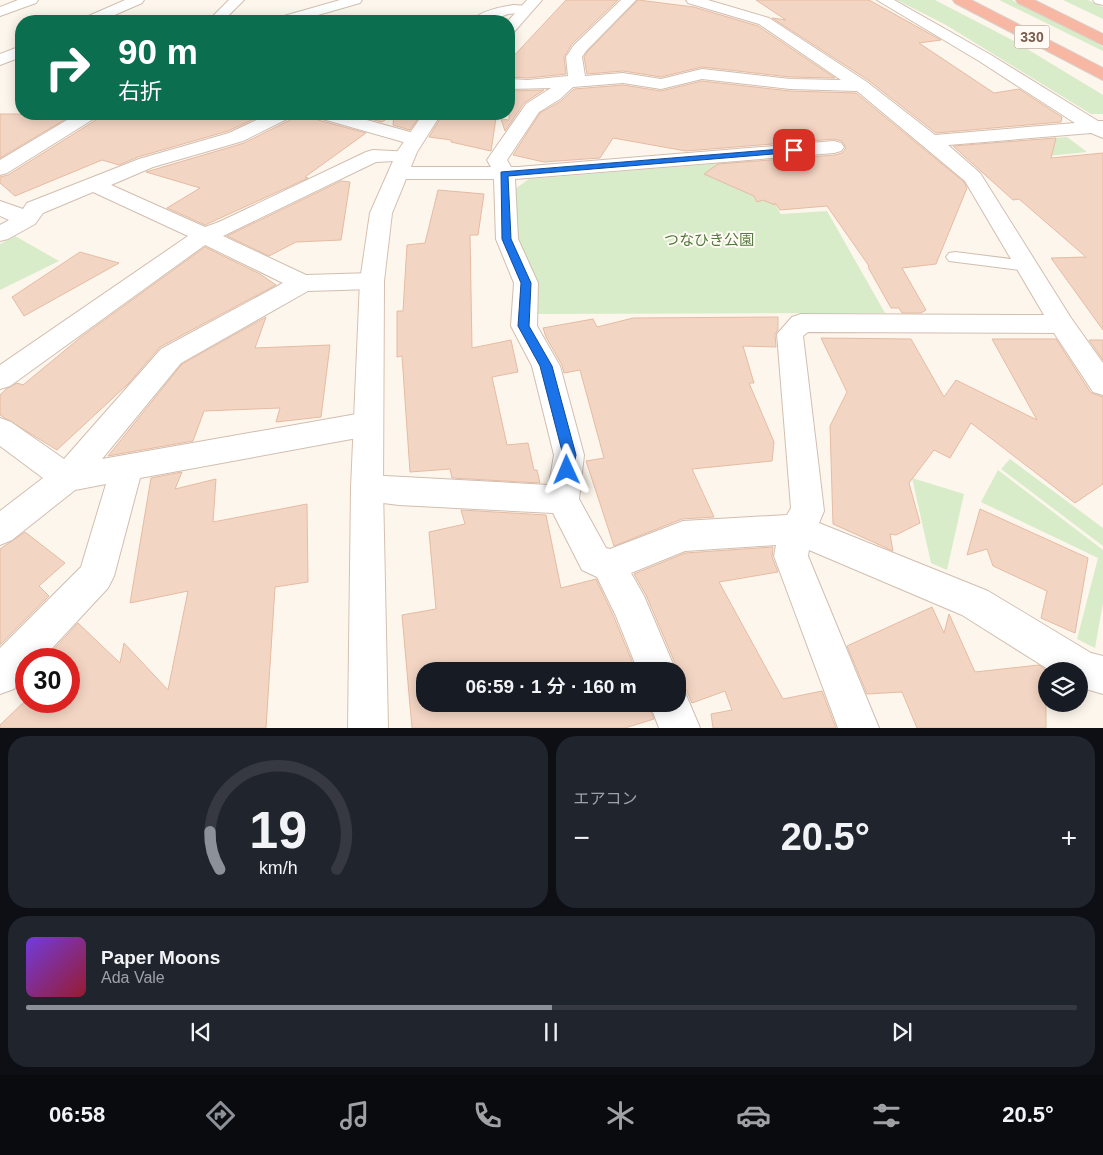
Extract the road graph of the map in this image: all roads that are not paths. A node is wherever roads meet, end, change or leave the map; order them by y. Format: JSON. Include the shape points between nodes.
{"nodes":[{"id":1,"x":31,"y":0,"type":"edge"},
{"id":2,"x":137,"y":0,"type":"edge"},
{"id":3,"x":237,"y":0,"type":"edge"},
{"id":4,"x":355,"y":0,"type":"edge"},
{"id":5,"x":629,"y":0,"type":"edge"},
{"id":6,"x":694,"y":0,"type":"edge"},
{"id":7,"x":884,"y":0,"type":"edge"},
{"id":8,"x":960,"y":0,"type":"edge"},
{"id":9,"x":987,"y":0,"type":"edge"},
{"id":10,"x":1023,"y":0,"type":"edge"},
{"id":11,"x":530,"y":5,"type":"edge"},
{"id":12,"x":0,"y":12,"type":"edge"},
{"id":13,"x":103,"y":15,"type":"edge"},
{"id":14,"x":222,"y":15,"type":"edge"},
{"id":15,"x":303,"y":15,"type":"edge"},
{"id":16,"x":490,"y":15,"type":"edge"},
{"id":17,"x":515,"y":22,"type":"edge"},
{"id":18,"x":1063,"y":37,"type":"dead end"},
{"id":19,"x":1103,"y":40,"type":"edge"},
{"id":20,"x":1103,"y":75,"type":"edge"},
{"id":21,"x":568,"y":82,"type":"junction"},
{"id":22,"x":515,"y":84,"type":"edge"},
{"id":23,"x":861,"y":86,"type":"junction"},
{"id":24,"x":79,"y":120,"type":"edge"},
{"id":25,"x":271,"y":120,"type":"edge"},
{"id":26,"x":337,"y":120,"type":"edge"},
{"id":27,"x":428,"y":120,"type":"edge"},
{"id":28,"x":1101,"y":128,"type":"edge"},
{"id":29,"x":931,"y":141,"type":"junction"},
{"id":30,"x":834,"y":147,"type":"dead end"},
{"id":31,"x":406,"y":156,"type":"junction"},
{"id":32,"x":0,"y":169,"type":"edge"},
{"id":33,"x":504,"y":173,"type":"junction"},
{"id":34,"x":92,"y":184,"type":"junction"},
{"id":35,"x":0,"y":208,"type":"edge"},
{"id":36,"x":27,"y":219,"type":"junction"},
{"id":37,"x":0,"y":234,"type":"edge"},
{"id":38,"x":204,"y":235,"type":"junction"},
{"id":39,"x":955,"y":257,"type":"dead end"},
{"id":40,"x":1026,"y":266,"type":"junction"},
{"id":41,"x":372,"y":282,"type":"junction"},
{"id":42,"x":303,"y":283,"type":"junction"},
{"id":43,"x":1062,"y":324,"type":"junction"},
{"id":44,"x":0,"y":379,"type":"edge"},
{"id":45,"x":1103,"y":385,"type":"edge"},
{"id":46,"x":368,"y":424,"type":"junction"},
{"id":47,"x":0,"y":430,"type":"edge"},
{"id":48,"x":127,"y":468,"type":"junction"},
{"id":49,"x":66,"y":478,"type":"junction"},
{"id":50,"x":366,"y":488,"type":"junction"},
{"id":51,"x":564,"y":500,"type":"junction"},
{"id":52,"x":796,"y":529,"type":"junction"},
{"id":53,"x":0,"y":530,"type":"edge"},
{"id":54,"x":609,"y":566,"type":"junction"},
{"id":55,"x":653,"y":662,"type":"edge"},
{"id":56,"x":0,"y":675,"type":"edge"},
{"id":57,"x":1103,"y":675,"type":"edge"},
{"id":58,"x":673,"y":712,"type":"edge"},
{"id":59,"x":368,"y":728,"type":"edge"},
{"id":60,"x":680,"y":728,"type":"edge"},
{"id":61,"x":859,"y":728,"type":"edge"}],
"edges":[{"from":1,"to":12,"type":"street"},
{"from":2,"to":13,"type":"street"},
{"from":3,"to":14,"type":"street"},
{"from":4,"to":15,"type":"street"},
{"from":5,"to":21,"type":"street","via":[[580,48],[574,57],[577,78]]},
{"from":6,"to":23,"type":"street","via":[[764,21]]},
{"from":7,"to":28,"type":"street"},
{"from":8,"to":20,"type":"highway","number":"330"},
{"from":9,"to":18,"type":"highway"},
{"from":10,"to":19,"type":"highway","number":"330"},
{"from":11,"to":16,"type":"street","via":[[500,10]]},
{"from":11,"to":17,"type":"street"},
{"from":21,"to":22,"type":"street"},
{"from":21,"to":23,"type":"street","via":[[623,78],[661,84],[702,74],[790,84]]},
{"from":21,"to":33,"type":"street","via":[[532,108],[497,160]]},
{"from":23,"to":29,"type":"street"},
{"from":24,"to":32,"type":"street"},
{"from":25,"to":34,"type":"street","via":[[236,137]]},
{"from":26,"to":31,"type":"street"},
{"from":27,"to":31,"type":"street"},
{"from":28,"to":29,"type":"street"},
{"from":29,"to":40,"type":"street","via":[[973,177]]},
{"from":30,"to":33,"type":"street"},
{"from":31,"to":33,"type":"street"},
{"from":31,"to":38,"type":"street","via":[[373,156]]},
{"from":31,"to":41,"type":"street","via":[[381,214]]},
{"from":33,"to":51,"type":"street","via":[[507,239],[526,283],[524,326],[546,366],[569,455]]},
{"from":34,"to":36,"type":"street","via":[[35,208]]},
{"from":34,"to":38,"type":"street"},
{"from":35,"to":36,"type":"street"},
{"from":36,"to":37,"type":"street"},
{"from":38,"to":42,"type":"street"},
{"from":38,"to":44,"type":"street"},
{"from":39,"to":40,"type":"lane"},
{"from":40,"to":43,"type":"street"},
{"from":41,"to":42,"type":"street"},
{"from":41,"to":46,"type":"street"},
{"from":42,"to":49,"type":"street","via":[[171,356]]},
{"from":43,"to":45,"type":"street"},
{"from":43,"to":52,"type":"street","via":[[800,323],[790,334],[808,511]]},
{"from":46,"to":48,"type":"street"},
{"from":46,"to":50,"type":"street"},
{"from":47,"to":49,"type":"street"},
{"from":48,"to":49,"type":"street"},
{"from":48,"to":56,"type":"street","via":[[96,576]]},
{"from":49,"to":53,"type":"street"},
{"from":50,"to":51,"type":"street"},
{"from":50,"to":59,"type":"street"},
{"from":51,"to":54,"type":"street","via":[[594,559]]},
{"from":52,"to":54,"type":"street","via":[[683,536]]},
{"from":52,"to":57,"type":"street","via":[[975,603],[1084,670]]},
{"from":52,"to":61,"type":"street","via":[[791,556]]},
{"from":54,"to":55,"type":"street"},
{"from":58,"to":60,"type":"street"}]}
